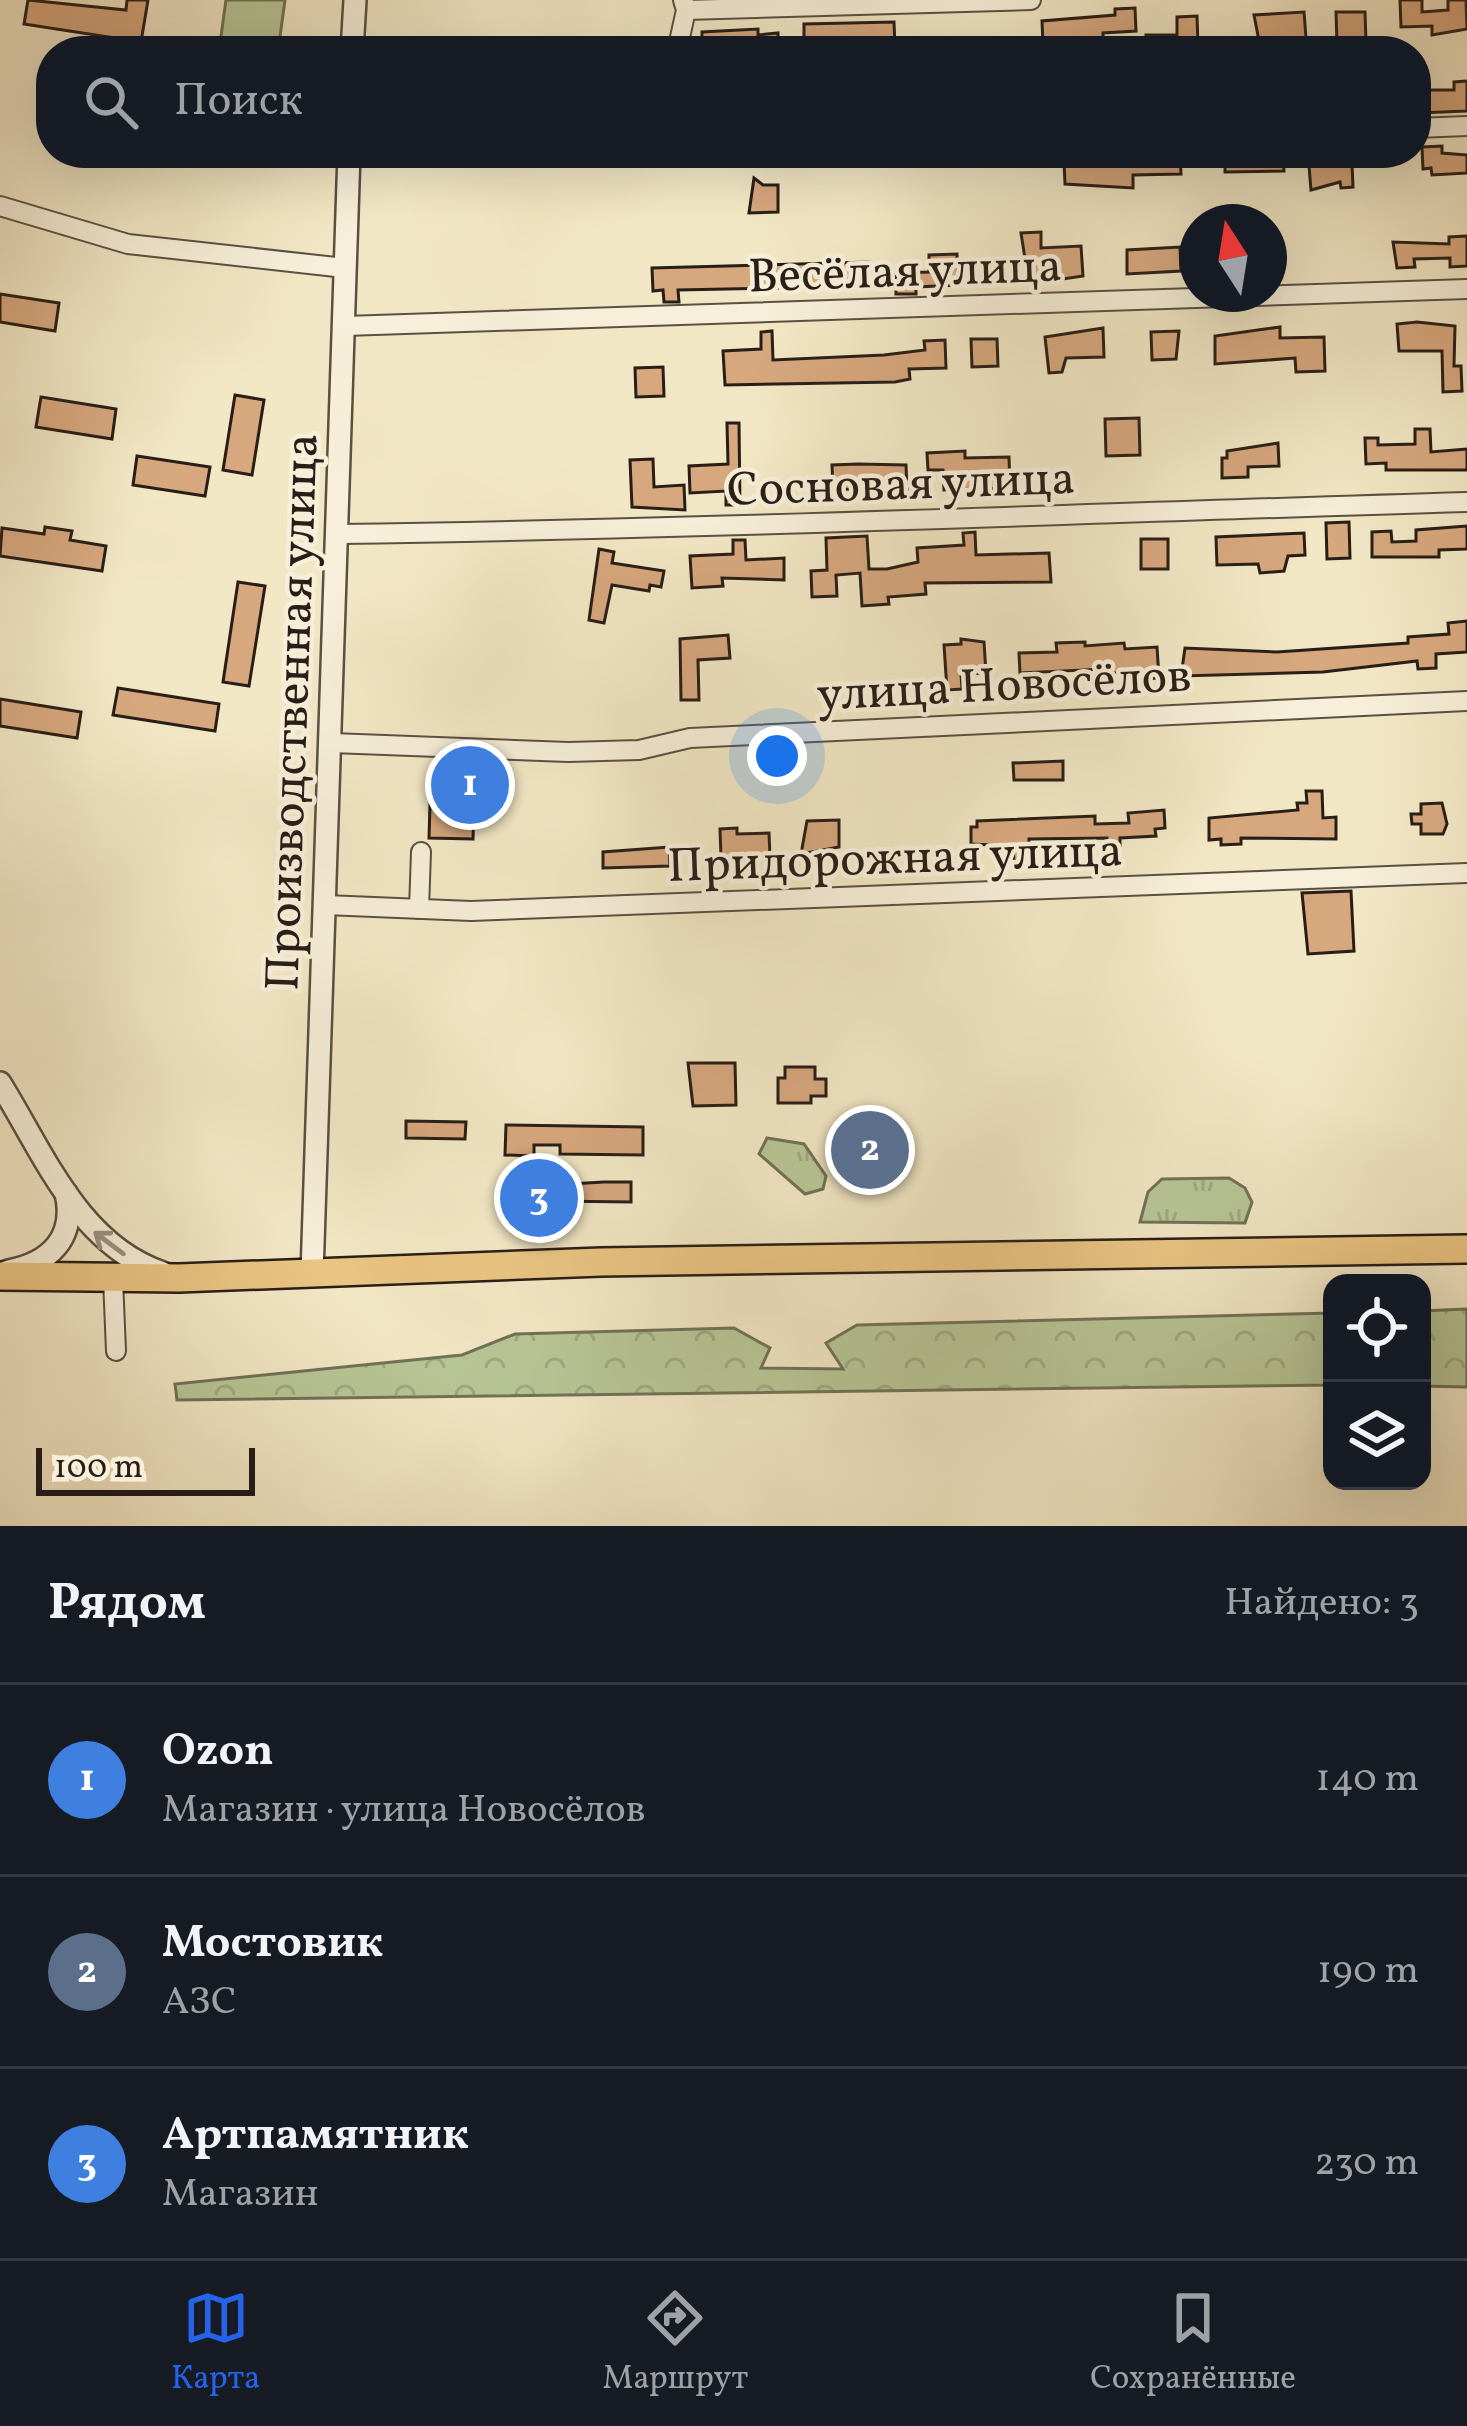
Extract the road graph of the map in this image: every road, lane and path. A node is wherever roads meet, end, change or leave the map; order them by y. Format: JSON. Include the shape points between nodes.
{"nodes":[{"id":1,"x":356,"y":0,"type":"edge"},
{"id":2,"x":1031,"y":0,"type":"edge"},
{"id":3,"x":684,"y":5,"type":"edge"},
{"id":4,"x":353,"y":36,"type":"edge"},
{"id":5,"x":679,"y":36,"type":"edge"},
{"id":6,"x":1467,"y":126,"type":"edge"},
{"id":7,"x":1431,"y":127,"type":"edge"},
{"id":8,"x":348,"y":168,"type":"edge"},
{"id":9,"x":0,"y":206,"type":"edge"},
{"id":10,"x":345,"y":268,"type":"junction"},
{"id":11,"x":1467,"y":289,"type":"edge"},
{"id":12,"x":345,"y":326,"type":"junction"},
{"id":13,"x":1467,"y":502,"type":"edge"},
{"id":14,"x":338,"y":534,"type":"junction"},
{"id":15,"x":1467,"y":701,"type":"edge"},
{"id":16,"x":332,"y":743,"type":"junction"},
{"id":17,"x":421,"y":852,"type":"dead end"},
{"id":18,"x":1467,"y":873,"type":"edge"},
{"id":19,"x":325,"y":905,"type":"junction"},
{"id":20,"x":419,"y":909,"type":"junction"},
{"id":21,"x":0,"y":1083,"type":"edge"},
{"id":22,"x":61,"y":1181,"type":"junction"},
{"id":23,"x":1467,"y":1249,"type":"edge"},
{"id":24,"x":0,"y":1274,"type":"edge"},
{"id":25,"x":312,"y":1274,"type":"junction"},
{"id":26,"x":179,"y":1278,"type":"junction"},
{"id":27,"x":113,"y":1279,"type":"junction"},
{"id":28,"x":116,"y":1352,"type":"dead end"}],
"edges":[{"from":1,"to":4,"type":"street"},
{"from":2,"to":3,"type":"street"},
{"from":3,"to":5,"type":"street"},
{"from":6,"to":7,"type":"street"},
{"from":8,"to":10,"type":"street","name":"Производственная улица"},
{"from":9,"to":10,"type":"street","via":[[128,244]]},
{"from":10,"to":12,"type":"street","name":"Производственная улица"},
{"from":11,"to":12,"type":"street","name":"Весёлая улица"},
{"from":12,"to":14,"type":"street","name":"Производственная улица"},
{"from":13,"to":14,"type":"street","name":"Сосновая улица"},
{"from":14,"to":16,"type":"street","name":"Производственная улица"},
{"from":15,"to":16,"type":"street","name":"улица Новосёлов","via":[[690,738],[639,750],[418,755]]},
{"from":16,"to":19,"type":"street","name":"Производственная улица"},
{"from":17,"to":20,"type":"street"},
{"from":18,"to":20,"type":"street","name":"Придорожная улица"},
{"from":19,"to":20,"type":"street","name":"Придорожная улица"},
{"from":19,"to":25,"type":"street","name":"Производственная улица"},
{"from":21,"to":22,"type":"street"},
{"from":22,"to":24,"type":"street","via":[[69,1209],[62,1242],[35,1264]]},
{"from":26,"to":22,"type":"street","one_way":true,"via":[[98,1237]]},
{"from":23,"to":25,"type":"main road"},
{"from":24,"to":27,"type":"main road"},
{"from":25,"to":26,"type":"main road"},
{"from":26,"to":27,"type":"main road"},
{"from":27,"to":28,"type":"street"}]}
